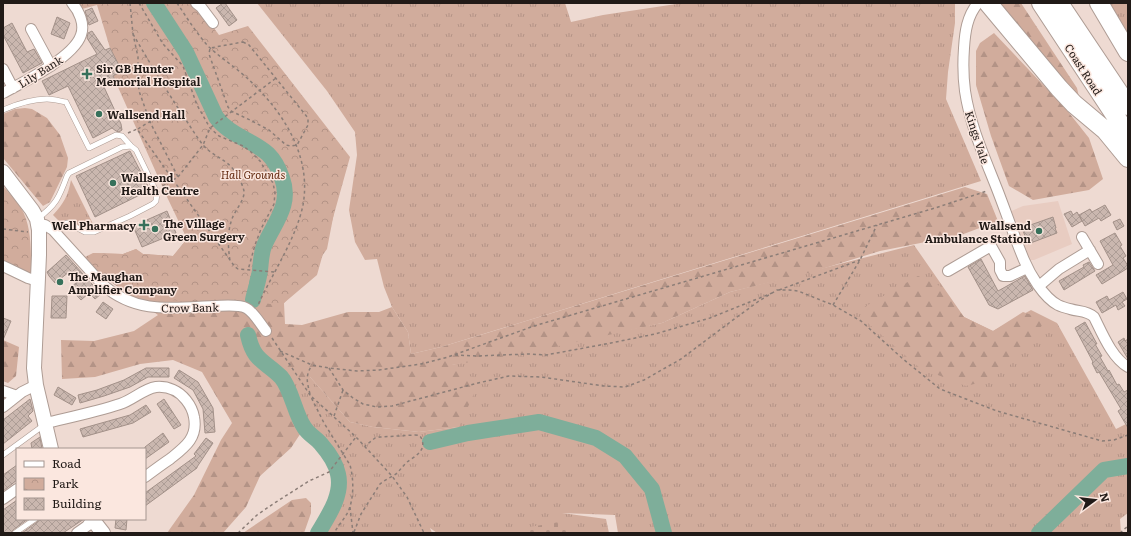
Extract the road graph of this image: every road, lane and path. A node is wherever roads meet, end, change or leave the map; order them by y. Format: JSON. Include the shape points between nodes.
{"nodes":[{"id":1,"x":72,"y":3,"type":"edge"},
{"id":2,"x":130,"y":3,"type":"edge"},
{"id":3,"x":139,"y":3,"type":"edge"},
{"id":4,"x":177,"y":3,"type":"edge"},
{"id":5,"x":196,"y":3,"type":"edge"},
{"id":6,"x":978,"y":3,"type":"edge"},
{"id":7,"x":988,"y":3,"type":"edge"},
{"id":8,"x":1041,"y":3,"type":"edge"},
{"id":9,"x":1059,"y":3,"type":"edge"},
{"id":10,"x":1099,"y":3,"type":"edge"},
{"id":11,"x":213,"y":23,"type":"dead end"},
{"id":12,"x":31,"y":28,"type":"dead end"},
{"id":13,"x":133,"y":34,"type":"junction"},
{"id":14,"x":210,"y":48,"type":"junction"},
{"id":15,"x":1128,"y":52,"type":"edge"},
{"id":16,"x":51,"y":66,"type":"junction"},
{"id":17,"x":3,"y":69,"type":"edge"},
{"id":18,"x":276,"y":78,"type":"junction"},
{"id":19,"x":13,"y":88,"type":"junction"},
{"id":20,"x":259,"y":91,"type":"junction"},
{"id":21,"x":3,"y":93,"type":"edge"},
{"id":22,"x":1128,"y":106,"type":"edge"},
{"id":23,"x":3,"y":110,"type":"edge"},
{"id":24,"x":231,"y":111,"type":"junction"},
{"id":25,"x":186,"y":120,"type":"junction"},
{"id":26,"x":150,"y":122,"type":"junction"},
{"id":27,"x":210,"y":128,"type":"junction"},
{"id":28,"x":137,"y":129,"type":"junction"},
{"id":29,"x":1128,"y":135,"type":"edge"},
{"id":30,"x":122,"y":136,"type":"junction"},
{"id":31,"x":203,"y":145,"type":"junction"},
{"id":32,"x":296,"y":145,"type":"junction"},
{"id":33,"x":131,"y":146,"type":"junction"},
{"id":34,"x":1128,"y":158,"type":"edge"},
{"id":35,"x":3,"y":172,"type":"edge"},
{"id":36,"x":178,"y":177,"type":"junction"},
{"id":37,"x":173,"y":181,"type":"junction"},
{"id":38,"x":996,"y":188,"type":"junction"},
{"id":39,"x":156,"y":190,"type":"junction"},
{"id":40,"x":877,"y":225,"type":"junction"},
{"id":41,"x":42,"y":227,"type":"junction"},
{"id":42,"x":3,"y":229,"type":"edge"},
{"id":43,"x":1082,"y":237,"type":"dead end"},
{"id":44,"x":1090,"y":250,"type":"junction"},
{"id":45,"x":860,"y":260,"type":"junction"},
{"id":46,"x":230,"y":261,"type":"junction"},
{"id":47,"x":1098,"y":264,"type":"dead end"},
{"id":48,"x":3,"y":266,"type":"edge"},
{"id":49,"x":1027,"y":268,"type":"junction"},
{"id":50,"x":249,"y":270,"type":"junction"},
{"id":51,"x":948,"y":271,"type":"dead end"},
{"id":52,"x":275,"y":272,"type":"junction"},
{"id":53,"x":38,"y":281,"type":"junction"},
{"id":54,"x":1039,"y":286,"type":"junction"},
{"id":55,"x":777,"y":290,"type":"junction"},
{"id":56,"x":834,"y":305,"type":"junction"},
{"id":57,"x":256,"y":318,"type":"junction"},
{"id":58,"x":266,"y":331,"type":"joint"},
{"id":59,"x":280,"y":351,"type":"junction"},
{"id":60,"x":453,"y":355,"type":"junction"},
{"id":61,"x":312,"y":365,"type":"junction"},
{"id":62,"x":1128,"y":367,"type":"edge"},
{"id":63,"x":329,"y":368,"type":"junction"},
{"id":64,"x":36,"y":386,"type":"junction"},
{"id":65,"x":343,"y":390,"type":"junction"},
{"id":66,"x":3,"y":391,"type":"edge"},
{"id":67,"x":310,"y":395,"type":"junction"},
{"id":68,"x":17,"y":396,"type":"junction"},
{"id":69,"x":3,"y":407,"type":"edge"},
{"id":70,"x":334,"y":416,"type":"junction"},
{"id":71,"x":46,"y":423,"type":"junction"},
{"id":72,"x":1128,"y":435,"type":"edge"},
{"id":73,"x":356,"y":437,"type":"junction"},
{"id":74,"x":364,"y":446,"type":"junction"},
{"id":75,"x":52,"y":448,"type":"edge"},
{"id":76,"x":343,"y":453,"type":"junction"},
{"id":77,"x":3,"y":455,"type":"edge"},
{"id":78,"x":146,"y":476,"type":"edge"},
{"id":79,"x":392,"y":476,"type":"junction"},
{"id":80,"x":16,"y":490,"type":"edge"},
{"id":81,"x":3,"y":499,"type":"edge"},
{"id":82,"x":350,"y":506,"type":"junction"},
{"id":83,"x":34,"y":520,"type":"edge"},
{"id":84,"x":91,"y":520,"type":"edge"},
{"id":85,"x":93,"y":520,"type":"edge"},
{"id":86,"x":1128,"y":526,"type":"edge"},
{"id":87,"x":354,"y":532,"type":"edge"},
{"id":88,"x":15,"y":533,"type":"edge"},
{"id":89,"x":77,"y":533,"type":"edge"},
{"id":90,"x":103,"y":533,"type":"edge"},
{"id":91,"x":238,"y":533,"type":"edge"},
{"id":92,"x":334,"y":533,"type":"edge"},
{"id":93,"x":424,"y":533,"type":"edge"},
{"id":94,"x":1120,"y":533,"type":"edge"}],
"edges":[{"from":1,"to":16,"type":"street","name":"Lily Bank","via":[[81,22],[81,35],[61,59]]},
{"from":2,"to":13,"type":"path"},
{"from":3,"to":27,"type":"path","via":[[163,44],[183,66],[197,105]]},
{"from":4,"to":14,"type":"path"},
{"from":5,"to":11,"type":"street"},
{"from":6,"to":38,"type":"street","name":"Kings Vale","via":[[968,18],[964,39],[965,90],[973,126]]},
{"from":7,"to":34,"type":"highway","via":[[1059,88],[1105,130]]},
{"from":8,"to":29,"type":"highway","name":"Coast Road"},
{"from":9,"to":22,"type":"highway","name":"Coast Road"},
{"from":10,"to":15,"type":"highway"},
{"from":12,"to":16,"type":"street"},
{"from":13,"to":25,"type":"path"},
{"from":13,"to":26,"type":"path","via":[[138,57],[138,85]]},
{"from":14,"to":18,"type":"path","via":[[246,42]]},
{"from":14,"to":20,"type":"path"},
{"from":14,"to":24,"type":"path","via":[[209,54]]},
{"from":16,"to":19,"type":"street","name":"Lily Bank"},
{"from":17,"to":19,"type":"street"},
{"from":18,"to":20,"type":"path"},
{"from":18,"to":32,"type":"path","via":[[309,120]]},
{"from":19,"to":21,"type":"street","name":"Lily Bank"},
{"from":20,"to":24,"type":"path"},
{"from":20,"to":32,"type":"path","via":[[280,115]]},
{"from":23,"to":30,"type":"lane","via":[[29,101],[46,99],[66,102],[89,148],[116,135]]},
{"from":24,"to":27,"type":"path"},
{"from":24,"to":32,"type":"path","via":[[269,130],[286,145]]},
{"from":25,"to":26,"type":"path","via":[[166,117]]},
{"from":25,"to":31,"type":"path"},
{"from":26,"to":28,"type":"path"},
{"from":26,"to":36,"type":"path"},
{"from":27,"to":31,"type":"path"},
{"from":27,"to":50,"type":"path","via":[[219,136],[243,146],[255,155],[275,188],[274,204],[261,229]]},
{"from":28,"to":30,"type":"path"},
{"from":28,"to":37,"type":"path"},
{"from":30,"to":33,"type":"lane"},
{"from":31,"to":36,"type":"path"},
{"from":31,"to":46,"type":"path","via":[[212,155],[231,167],[240,179],[244,192],[244,197],[232,219],[228,248]]},
{"from":32,"to":52,"type":"path","via":[[305,178],[303,205],[294,233]]},
{"from":33,"to":39,"type":"lane","via":[[139,153]]},
{"from":33,"to":41,"type":"lane","via":[[122,147],[69,173],[56,202],[46,212]]},
{"from":35,"to":41,"type":"street","via":[[27,202]]},
{"from":36,"to":37,"type":"path"},
{"from":37,"to":39,"type":"path"},
{"from":37,"to":46,"type":"path"},
{"from":38,"to":40,"type":"path"},
{"from":38,"to":49,"type":"street","name":"Kings Vale"},
{"from":39,"to":41,"type":"lane","via":[[157,198],[153,204],[94,232],[86,232],[68,223]]},
{"from":40,"to":45,"type":"path"},
{"from":40,"to":60,"type":"path","via":[[534,326]]},
{"from":41,"to":42,"type":"path"},
{"from":41,"to":53,"type":"street"},
{"from":41,"to":57,"type":"street","name":"Crow Bank","via":[[112,293],[130,302],[166,308],[242,307],[251,310]]},
{"from":43,"to":44,"type":"street"},
{"from":44,"to":47,"type":"street"},
{"from":44,"to":54,"type":"street","via":[[1059,269]]},
{"from":45,"to":55,"type":"path"},
{"from":45,"to":56,"type":"path"},
{"from":46,"to":50,"type":"path","via":[[237,269]]},
{"from":48,"to":53,"type":"street"},
{"from":49,"to":51,"type":"street","via":[[1004,276],[991,246]]},
{"from":49,"to":54,"type":"street","name":"Kings Vale"},
{"from":50,"to":52,"type":"path"},
{"from":52,"to":57,"type":"path","via":[[257,307]]},
{"from":53,"to":64,"type":"street","via":[[34,357]]},
{"from":54,"to":62,"type":"street","name":"Kings Vale","via":[[1058,305],[1089,313],[1094,317],[1114,354]]},
{"from":55,"to":56,"type":"path","via":[[798,291]]},
{"from":55,"to":60,"type":"path","via":[[710,318],[655,334],[611,343],[546,355]]},
{"from":55,"to":65,"type":"path","via":[[681,359],[644,380],[625,387],[542,377],[509,376],[392,406],[377,407],[363,404]]},
{"from":56,"to":72,"type":"path","via":[[861,321],[940,389],[997,411],[1102,441]]},
{"from":57,"to":58,"type":"street","name":"Crow Bank"},
{"from":58,"to":59,"type":"path"},
{"from":59,"to":61,"type":"path"},
{"from":59,"to":67,"type":"path"},
{"from":60,"to":63,"type":"path","via":[[421,364],[379,370]]},
{"from":61,"to":63,"type":"path"},
{"from":61,"to":67,"type":"path","via":[[307,372]]},
{"from":63,"to":65,"type":"path"},
{"from":64,"to":68,"type":"street"},
{"from":64,"to":71,"type":"street"},
{"from":65,"to":70,"type":"path"},
{"from":66,"to":68,"type":"street"},
{"from":67,"to":70,"type":"path"},
{"from":67,"to":76,"type":"path"},
{"from":68,"to":69,"type":"street"},
{"from":70,"to":73,"type":"path"},
{"from":71,"to":75,"type":"street"},
{"from":71,"to":77,"type":"lane"},
{"from":71,"to":78,"type":"street","via":[[122,403],[154,388],[176,392],[191,408],[194,421],[192,437],[182,449]]},
{"from":73,"to":74,"type":"path"},
{"from":73,"to":76,"type":"path"},
{"from":74,"to":79,"type":"path"},
{"from":74,"to":79,"type":"path","via":[[380,436],[420,437],[423,443],[419,452]]},
{"from":76,"to":82,"type":"path","via":[[350,465],[352,477]]},
{"from":76,"to":91,"type":"path","via":[[326,474],[309,480],[273,504]]},
{"from":79,"to":87,"type":"path","via":[[380,484],[361,514]]},
{"from":79,"to":93,"type":"path","via":[[407,497]]},
{"from":80,"to":81,"type":"street"},
{"from":82,"to":87,"type":"path"},
{"from":82,"to":92,"type":"path"},
{"from":83,"to":88,"type":"lane"},
{"from":84,"to":89,"type":"street"},
{"from":85,"to":90,"type":"street"},
{"from":86,"to":94,"type":"path"}]}
